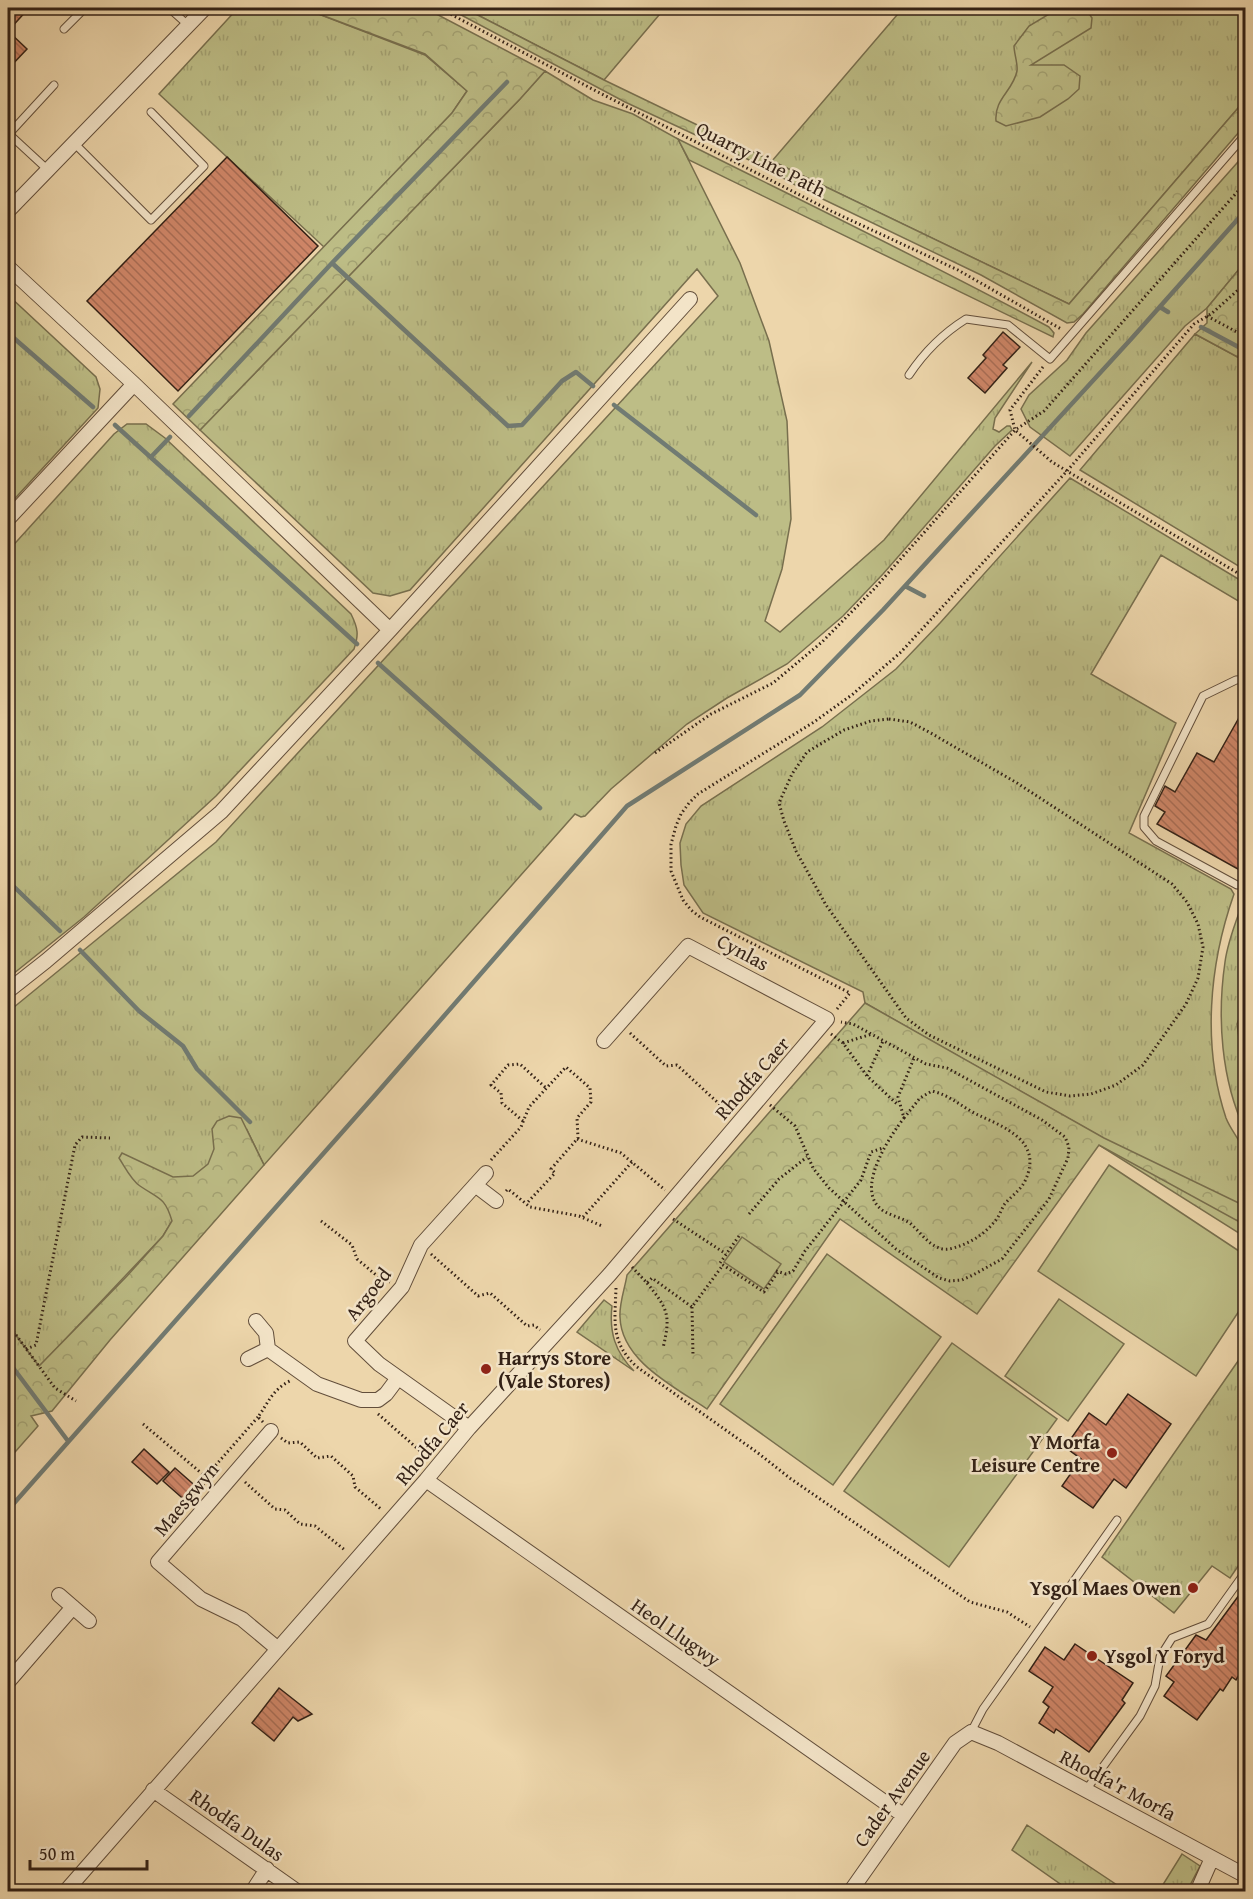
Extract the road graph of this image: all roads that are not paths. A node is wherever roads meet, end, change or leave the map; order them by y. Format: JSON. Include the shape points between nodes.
{"nodes":[{"id":1,"x":85,"y":8,"type":"edge"},
{"id":2,"x":169,"y":8,"type":"edge"},
{"id":3,"x":205,"y":8,"type":"edge"},
{"id":4,"x":188,"y":25,"type":"junction"},
{"id":5,"x":64,"y":29,"type":"dead end"},
{"id":6,"x":54,"y":85,"type":"dead end"},
{"id":7,"x":151,"y":112,"type":"dead end"},
{"id":8,"x":8,"y":134,"type":"edge"},
{"id":9,"x":1245,"y":134,"type":"edge"},
{"id":10,"x":74,"y":143,"type":"junction"},
{"id":11,"x":48,"y":170,"type":"junction"},
{"id":12,"x":8,"y":211,"type":"edge"},
{"id":13,"x":8,"y":267,"type":"edge"},
{"id":14,"x":690,"y":299,"type":"dead end"},
{"id":15,"x":909,"y":375,"type":"dead end"},
{"id":16,"x":134,"y":384,"type":"junction"},
{"id":17,"x":8,"y":519,"type":"edge"},
{"id":18,"x":390,"y":630,"type":"junction"},
{"id":19,"x":1245,"y":679,"type":"edge"},
{"id":20,"x":1245,"y":885,"type":"edge"},
{"id":21,"x":8,"y":991,"type":"edge"},
{"id":22,"x":824,"y":1023,"type":"joint"},
{"id":23,"x":604,"y":1041,"type":"dead end"},
{"id":24,"x":486,"y":1173,"type":"road end"},
{"id":25,"x":475,"y":1185,"type":"junction"},
{"id":26,"x":496,"y":1201,"type":"road end"},
{"id":27,"x":256,"y":1321,"type":"dead end"},
{"id":28,"x":268,"y":1350,"type":"junction"},
{"id":29,"x":248,"y":1359,"type":"dead end"},
{"id":30,"x":398,"y":1378,"type":"junction"},
{"id":31,"x":469,"y":1428,"type":"junction"},
{"id":32,"x":271,"y":1431,"type":"road end"},
{"id":33,"x":426,"y":1480,"type":"junction"},
{"id":34,"x":1117,"y":1520,"type":"dead end"},
{"id":35,"x":1245,"y":1571,"type":"edge"},
{"id":36,"x":59,"y":1595,"type":"dead end"},
{"id":37,"x":73,"y":1607,"type":"junction"},
{"id":38,"x":89,"y":1621,"type":"dead end"},
{"id":39,"x":278,"y":1649,"type":"junction"},
{"id":40,"x":8,"y":1682,"type":"edge"},
{"id":41,"x":970,"y":1732,"type":"junction"},
{"id":42,"x":153,"y":1790,"type":"junction"},
{"id":43,"x":1086,"y":1790,"type":"junction"},
{"id":44,"x":903,"y":1815,"type":"junction"},
{"id":45,"x":1212,"y":1858,"type":"junction"},
{"id":46,"x":267,"y":1869,"type":"junction"},
{"id":47,"x":1245,"y":1876,"type":"edge"},
{"id":48,"x":65,"y":1892,"type":"edge"},
{"id":49,"x":252,"y":1892,"type":"edge"},
{"id":50,"x":298,"y":1892,"type":"edge"},
{"id":51,"x":850,"y":1892,"type":"edge"},
{"id":52,"x":1197,"y":1892,"type":"edge"}],
"edges":[{"from":1,"to":5,"type":"lane"},
{"from":2,"to":4,"type":"lane"},
{"from":3,"to":4,"type":"street"},
{"from":4,"to":10,"type":"street"},
{"from":6,"to":8,"type":"lane"},
{"from":7,"to":10,"type":"lane","via":[[204,166],[151,220]]},
{"from":8,"to":11,"type":"lane"},
{"from":9,"to":15,"type":"lane","via":[[1050,359],[1008,325],[966,319],[946,331]]},
{"from":10,"to":11,"type":"street"},
{"from":11,"to":12,"type":"street"},
{"from":13,"to":16,"type":"street"},
{"from":14,"to":18,"type":"street"},
{"from":16,"to":17,"type":"street"},
{"from":16,"to":18,"type":"street"},
{"from":18,"to":21,"type":"street","via":[[220,812]]},
{"from":19,"to":20,"type":"lane","via":[[1203,696],[1144,816],[1144,827],[1156,841],[1237,885]]},
{"from":22,"to":23,"type":"street","name":"Cynlas","via":[[688,946]]},
{"from":22,"to":31,"type":"street","name":"Rhodfa Caer","via":[[610,1274]]},
{"from":24,"to":25,"type":"street","name":"Argoed"},
{"from":25,"to":26,"type":"street"},
{"from":25,"to":30,"type":"street","name":"Argoed","via":[[421,1245],[404,1284],[355,1341]]},
{"from":27,"to":28,"type":"street","via":[[266,1334]]},
{"from":28,"to":29,"type":"street"},
{"from":28,"to":30,"type":"street","via":[[317,1384],[360,1400],[378,1400]]},
{"from":30,"to":31,"type":"street","name":"Argoed"},
{"from":31,"to":33,"type":"street","name":"Rhodfa Caer"},
{"from":32,"to":39,"type":"street","name":"Maesgwyn","via":[[159,1562],[201,1599],[242,1619]]},
{"from":33,"to":39,"type":"street","name":"Rhodfa Caer"},
{"from":33,"to":44,"type":"street","name":"Heol Llugwy"},
{"from":34,"to":41,"type":"lane"},
{"from":35,"to":43,"type":"lane","via":[[1208,1624],[1172,1638],[1140,1716]]},
{"from":36,"to":37,"type":"street"},
{"from":37,"to":38,"type":"street"},
{"from":37,"to":40,"type":"street"},
{"from":39,"to":42,"type":"street","name":"Rhodfa Caer"},
{"from":41,"to":43,"type":"street","name":"Rhodfa'r Morfa"},
{"from":41,"to":44,"type":"street","name":"Cader Avenue","via":[[956,1743]]},
{"from":42,"to":46,"type":"street","name":"Rhodfa Dulas"},
{"from":42,"to":48,"type":"street","name":"Rhodfa Caer"},
{"from":43,"to":45,"type":"street","name":"Rhodfa'r Morfa"},
{"from":44,"to":51,"type":"street","name":"Cader Avenue"},
{"from":45,"to":47,"type":"street","name":"Rhodfa'r Morfa"},
{"from":45,"to":52,"type":"street"},
{"from":46,"to":49,"type":"street"},
{"from":46,"to":50,"type":"street","name":"Rhodfa Dulas"}]}
